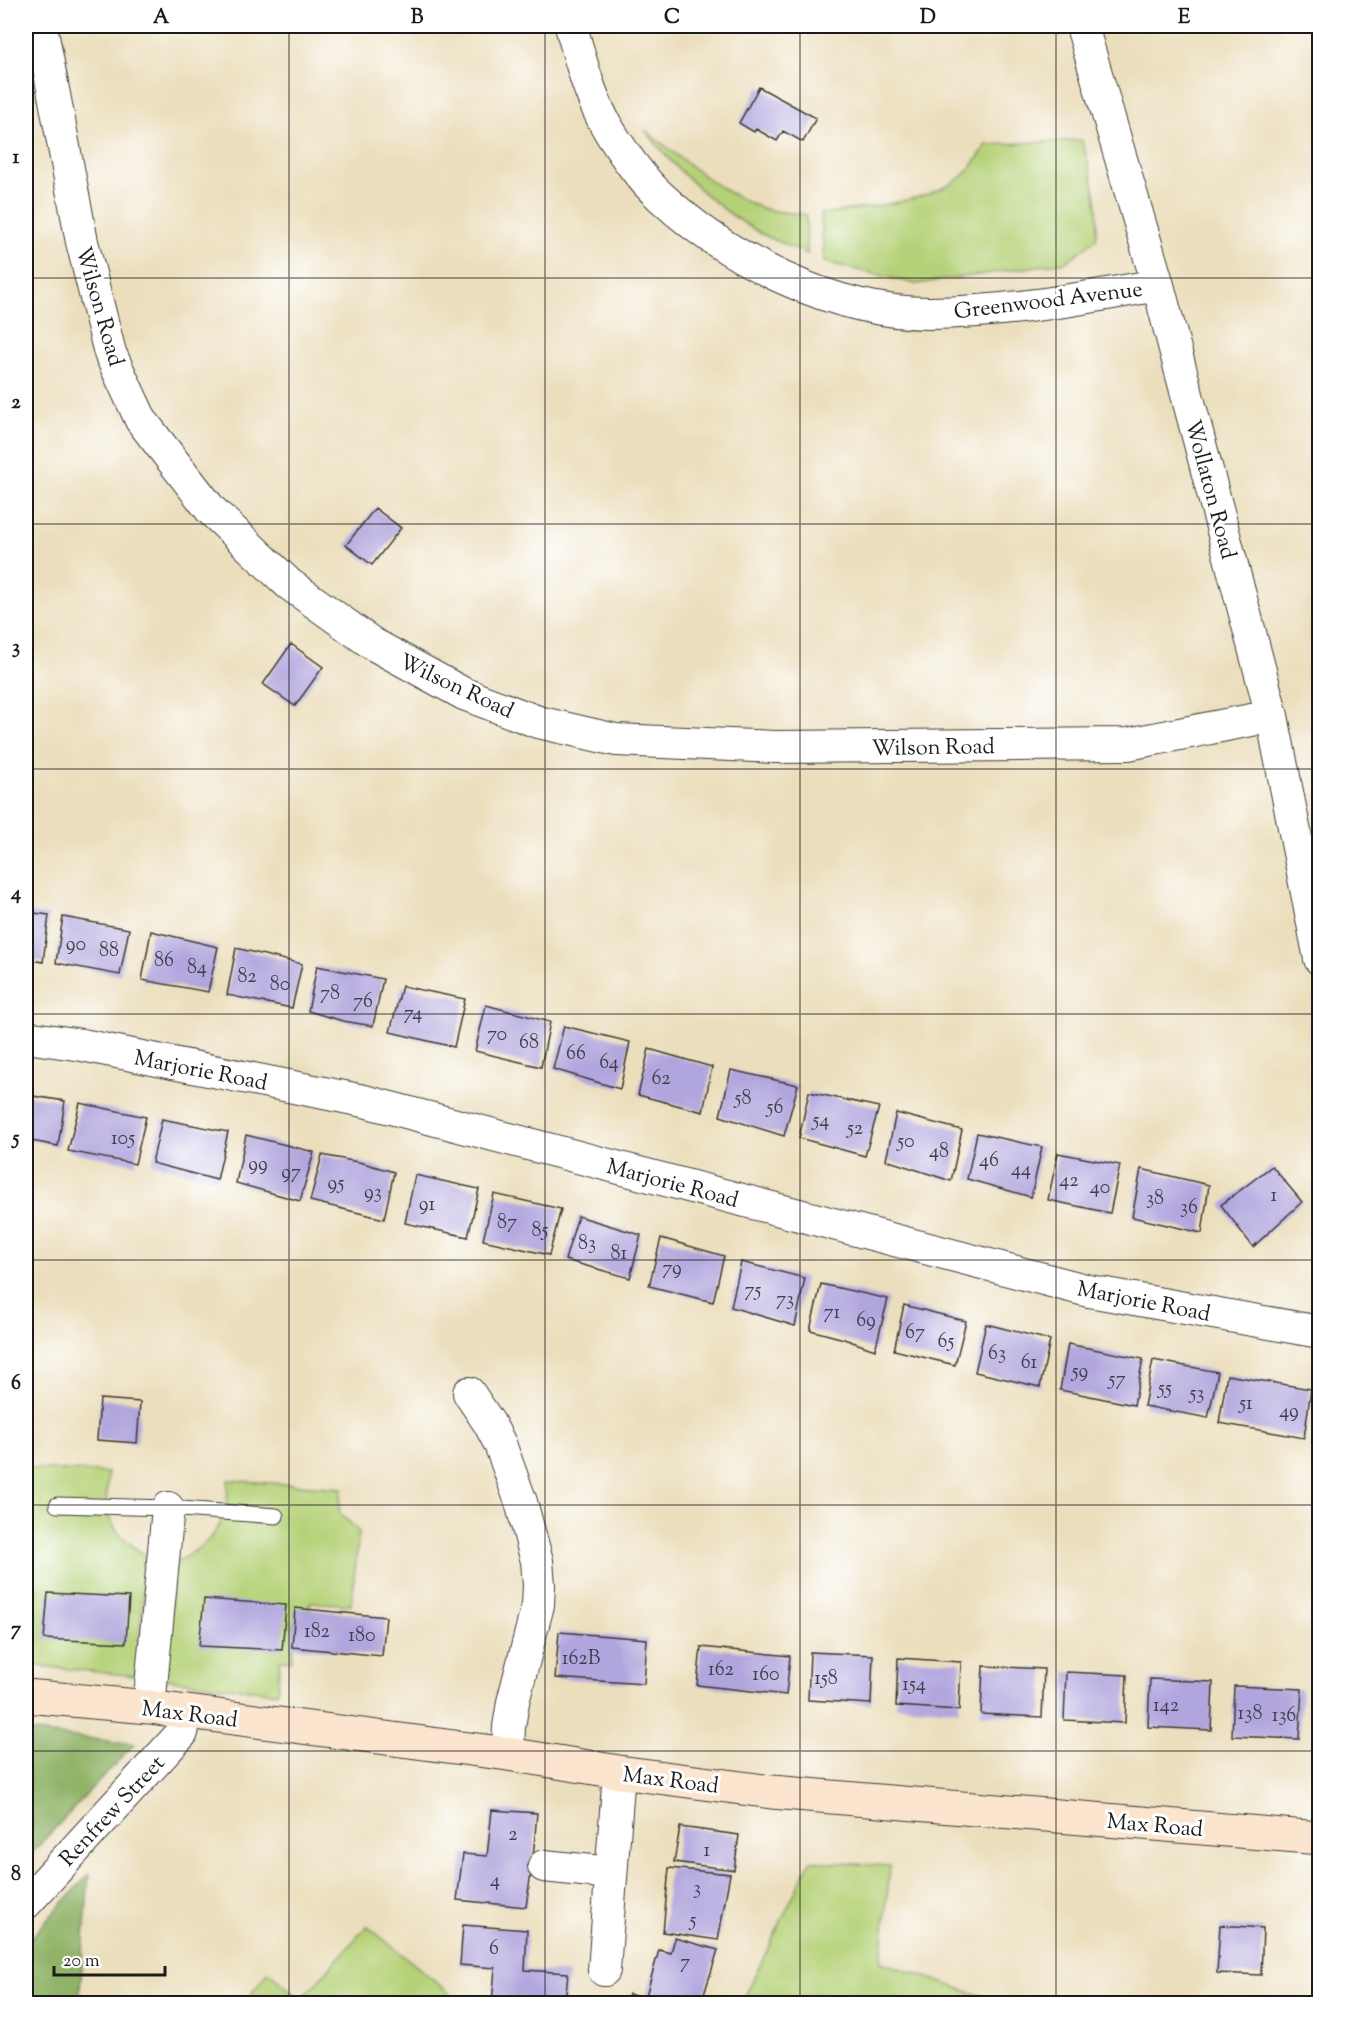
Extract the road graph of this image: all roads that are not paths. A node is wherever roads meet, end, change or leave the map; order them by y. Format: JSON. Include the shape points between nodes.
{"nodes":[{"id":1,"x":41,"y":26,"type":"edge"},
{"id":2,"x":571,"y":26,"type":"edge"},
{"id":3,"x":1082,"y":26,"type":"edge"},
{"id":4,"x":1158,"y":285,"type":"junction"},
{"id":5,"x":1272,"y":716,"type":"junction"},
{"id":6,"x":1320,"y":959,"type":"edge"},
{"id":7,"x":26,"y":1037,"type":"edge"},
{"id":8,"x":1320,"y":1332,"type":"edge"},
{"id":9,"x":469,"y":1394,"type":"dead end"},
{"id":10,"x":57,"y":1505,"type":"dead end"},
{"id":11,"x":168,"y":1508,"type":"junction"},
{"id":12,"x":276,"y":1516,"type":"dead end"},
{"id":13,"x":26,"y":1696,"type":"edge"},
{"id":14,"x":149,"y":1707,"type":"junction"},
{"id":15,"x":186,"y":1712,"type":"junction"},
{"id":16,"x":508,"y":1754,"type":"junction"},
{"id":17,"x":620,"y":1773,"type":"junction"},
{"id":18,"x":1320,"y":1838,"type":"edge"},
{"id":19,"x":544,"y":1866,"type":"dead end"},
{"id":20,"x":611,"y":1873,"type":"junction"},
{"id":21,"x":26,"y":1902,"type":"edge"},
{"id":22,"x":604,"y":1970,"type":"dead end"}],
"edges":[{"from":1,"to":5,"type":"street","name":"Wilson Road","via":[[82,242],[110,353],[141,420],[211,510],[289,584],[373,644],[464,694],[538,722],[616,740],[774,747],[1128,744]]},
{"from":2,"to":4,"type":"street","name":"Greenwood Avenue","via":[[587,83],[630,163],[658,195],[696,227],[742,258],[787,280],[875,307],[927,313],[1043,304]]},
{"from":3,"to":4,"type":"street","name":"Wollaton Road"},
{"from":4,"to":5,"type":"street","name":"Wollaton Road"},
{"from":5,"to":6,"type":"street","name":"Wollaton Road"},
{"from":7,"to":8,"type":"street","name":"Marjorie Road","via":[[364,1101],[1089,1291]]},
{"from":9,"to":16,"type":"street","via":[[500,1444],[521,1502],[549,1559],[539,1585],[538,1605],[513,1702]]},
{"from":10,"to":11,"type":"lane"},
{"from":11,"to":12,"type":"lane"},
{"from":11,"to":14,"type":"street"},
{"from":13,"to":14,"type":"street","name":"Max Road"},
{"from":14,"to":15,"type":"street","name":"Max Road"},
{"from":15,"to":16,"type":"street","name":"Max Road"},
{"from":15,"to":21,"type":"street","name":"Renfrew Street","via":[[182,1733]]},
{"from":16,"to":17,"type":"street","name":"Max Road"},
{"from":17,"to":18,"type":"street","name":"Max Road","via":[[772,1792]]},
{"from":17,"to":20,"type":"street"},
{"from":19,"to":20,"type":"street"},
{"from":20,"to":22,"type":"street"}]}
